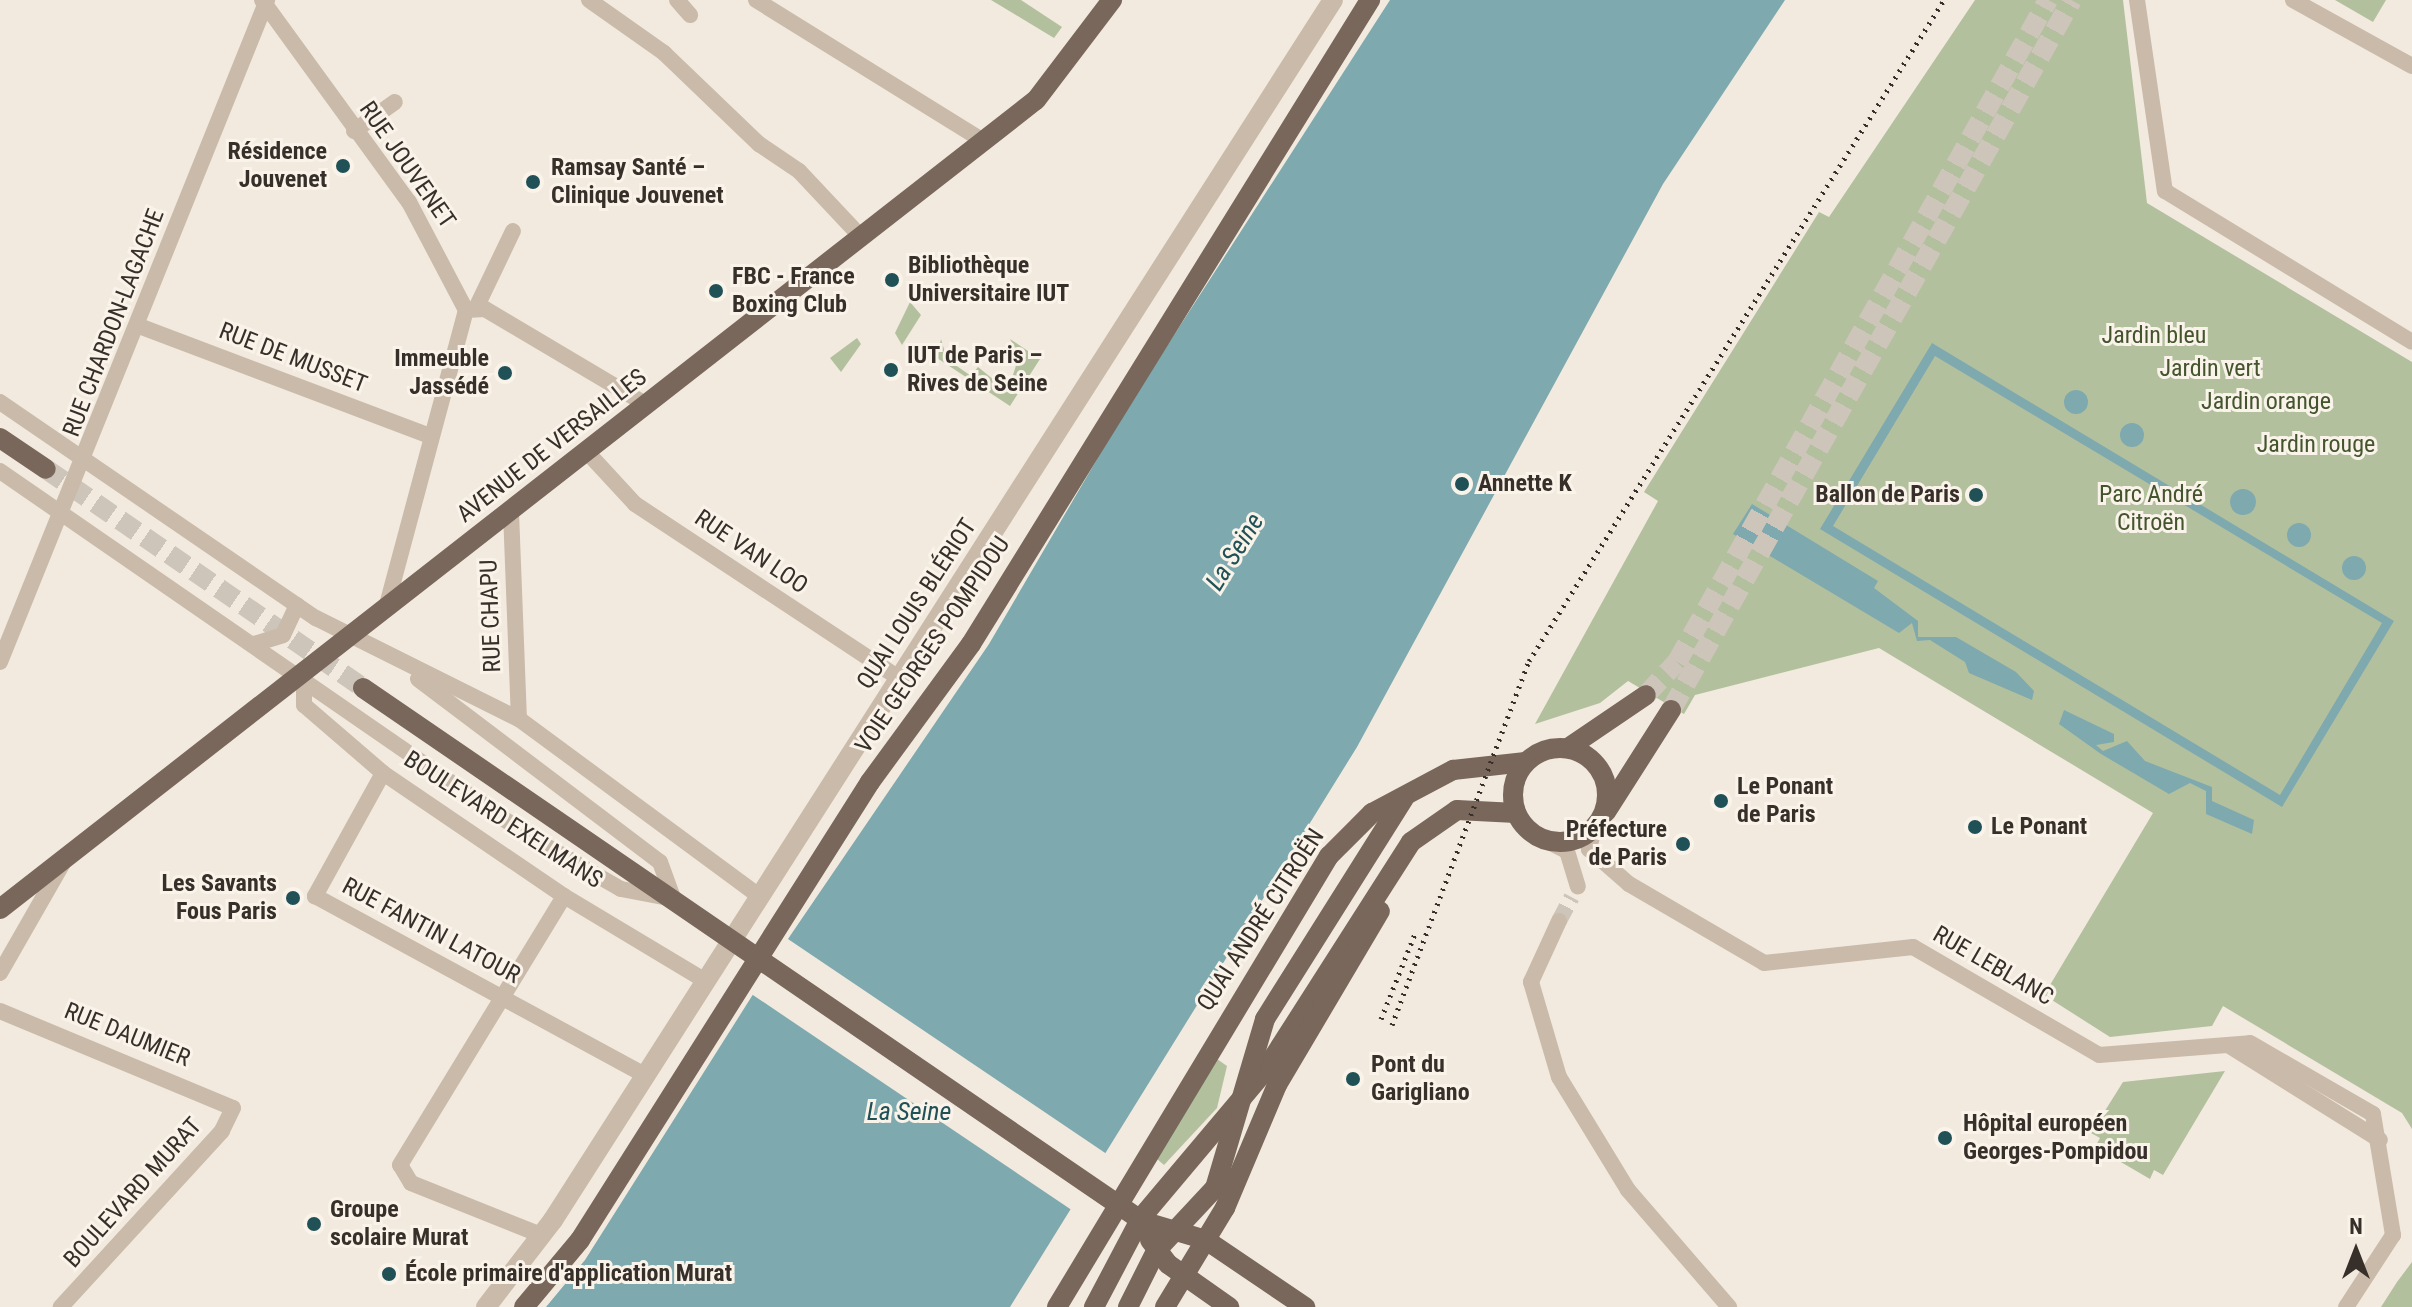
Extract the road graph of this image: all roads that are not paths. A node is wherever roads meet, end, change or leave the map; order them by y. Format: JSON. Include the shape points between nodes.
{"nodes":[{"id":1,"x":589,"y":0,"type":"edge"},
{"id":2,"x":677,"y":0,"type":"edge"},
{"id":3,"x":756,"y":0,"type":"edge"},
{"id":4,"x":1112,"y":0,"type":"edge"},
{"id":5,"x":1333,"y":0,"type":"edge"},
{"id":6,"x":1370,"y":0,"type":"edge"},
{"id":7,"x":2137,"y":0,"type":"edge"},
{"id":8,"x":2293,"y":0,"type":"edge"},
{"id":9,"x":262,"y":1,"type":"edge"},
{"id":10,"x":614,"y":7,"type":"edge"},
{"id":11,"x":690,"y":15,"type":"dead end"},
{"id":12,"x":2412,"y":66,"type":"edge"},
{"id":13,"x":395,"y":102,"type":"dead end"},
{"id":14,"x":354,"y":131,"type":"junction"},
{"id":15,"x":983,"y":141,"type":"junction"},
{"id":16,"x":513,"y":231,"type":"dead end"},
{"id":17,"x":861,"y":237,"type":"junction"},
{"id":18,"x":472,"y":308,"type":"junction"},
{"id":19,"x":139,"y":326,"type":"junction"},
{"id":20,"x":2412,"y":342,"type":"edge"},
{"id":21,"x":0,"y":402,"type":"edge"},
{"id":22,"x":647,"y":405,"type":"junction"},
{"id":23,"x":430,"y":436,"type":"junction"},
{"id":24,"x":0,"y":438,"type":"edge"},
{"id":25,"x":587,"y":452,"type":"junction"},
{"id":26,"x":86,"y":461,"type":"junction"},
{"id":27,"x":46,"y":469,"type":"tunnel mouth"},
{"id":28,"x":0,"y":471,"type":"edge"},
{"id":29,"x":60,"y":512,"type":"junction"},
{"id":30,"x":511,"y":512,"type":"junction"},
{"id":31,"x":297,"y":605,"type":"junction"},
{"id":32,"x":386,"y":610,"type":"junction"},
{"id":33,"x":352,"y":637,"type":"junction"},
{"id":34,"x":254,"y":644,"type":"junction"},
{"id":35,"x":0,"y":662,"type":"edge"},
{"id":36,"x":406,"y":667,"type":"junction"},
{"id":37,"x":304,"y":678,"type":"junction"},
{"id":38,"x":899,"y":678,"type":"junction"},
{"id":39,"x":363,"y":688,"type":"tunnel mouth"},
{"id":40,"x":1646,"y":695,"type":"tunnel mouth"},
{"id":41,"x":1671,"y":710,"type":"tunnel mouth"},
{"id":42,"x":519,"y":719,"type":"junction"},
{"id":43,"x":1568,"y":748,"type":"junction"},
{"id":44,"x":1526,"y":762,"type":"junction"},
{"id":45,"x":383,"y":773,"type":"junction"},
{"id":46,"x":1406,"y":794,"type":"junction"},
{"id":47,"x":1516,"y":813,"type":"junction"},
{"id":48,"x":1595,"y":832,"type":"junction"},
{"id":49,"x":1547,"y":841,"type":"junction"},
{"id":50,"x":1411,"y":842,"type":"junction"},
{"id":51,"x":68,"y":854,"type":"junction"},
{"id":52,"x":758,"y":895,"type":"junction"},
{"id":53,"x":564,"y":896,"type":"junction"},
{"id":54,"x":673,"y":898,"type":"junction"},
{"id":55,"x":0,"y":909,"type":"edge"},
{"id":56,"x":1559,"y":921,"type":"tunnel mouth"},
{"id":57,"x":0,"y":973,"type":"edge"},
{"id":58,"x":704,"y":980,"type":"junction"},
{"id":59,"x":501,"y":996,"type":"junction"},
{"id":60,"x":0,"y":1011,"type":"edge"},
{"id":61,"x":646,"y":1076,"type":"junction"},
{"id":62,"x":233,"y":1108,"type":"joint"},
{"id":63,"x":1142,"y":1219,"type":"junction"},
{"id":64,"x":1177,"y":1229,"type":"junction"},
{"id":65,"x":541,"y":1235,"type":"junction"},
{"id":66,"x":1206,"y":1240,"type":"junction"},
{"id":67,"x":1156,"y":1251,"type":"junction"},
{"id":68,"x":1185,"y":1276,"type":"junction"},
{"id":69,"x":61,"y":1307,"type":"edge"},
{"id":70,"x":486,"y":1307,"type":"edge"},
{"id":71,"x":524,"y":1307,"type":"edge"},
{"id":72,"x":1057,"y":1307,"type":"edge"},
{"id":73,"x":1094,"y":1307,"type":"edge"},
{"id":74,"x":1128,"y":1307,"type":"edge"},
{"id":75,"x":1165,"y":1307,"type":"edge"},
{"id":76,"x":1229,"y":1307,"type":"edge"},
{"id":77,"x":1305,"y":1307,"type":"edge"},
{"id":78,"x":1729,"y":1307,"type":"edge"},
{"id":79,"x":2346,"y":1307,"type":"edge"}],
"edges":[{"from":1,"to":10,"type":"street"},
{"from":2,"to":11,"type":"street"},
{"from":3,"to":15,"type":"street"},
{"from":4,"to":15,"type":"main road","name":"AVENUE DE VERSAILLES","via":[[1051,85]]},
{"from":5,"to":38,"type":"street","name":"QUAI LOUIS BLÉRIOT"},
{"from":6,"to":71,"type":"main road","name":"VOIE GEORGES POMPIDOU","via":[[971,644],[870,782],[580,1240]]},
{"from":7,"to":20,"type":"street","via":[[2165,191]]},
{"from":8,"to":12,"type":"street"},
{"from":9,"to":14,"type":"street","name":"RUE JOUVENET"},
{"from":9,"to":19,"type":"street","name":"RUE CHARDON-LAGACHE"},
{"from":10,"to":17,"type":"street","via":[[799,171]]},
{"from":13,"to":14,"type":"street"},
{"from":14,"to":18,"type":"street","name":"RUE JOUVENET","via":[[409,202]]},
{"from":15,"to":17,"type":"main road","name":"AVENUE DE VERSAILLES"},
{"from":16,"to":18,"type":"street"},
{"from":17,"to":22,"type":"main road","name":"AVENUE DE VERSAILLES"},
{"from":18,"to":22,"type":"street"},
{"from":18,"to":23,"type":"street"},
{"from":19,"to":23,"type":"street","name":"RUE DE MUSSET"},
{"from":19,"to":26,"type":"street","name":"RUE CHARDON-LAGACHE"},
{"from":21,"to":26,"type":"street"},
{"from":22,"to":25,"type":"main road","name":"AVENUE DE VERSAILLES"},
{"from":23,"to":32,"type":"street"},
{"from":24,"to":27,"type":"main road"},
{"from":25,"to":30,"type":"main road","name":"AVENUE DE VERSAILLES"},
{"from":25,"to":38,"type":"street","name":"RUE VAN LOO","via":[[635,504]]},
{"from":26,"to":29,"type":"street","name":"RUE CHARDON-LAGACHE"},
{"from":26,"to":31,"type":"street"},
{"from":28,"to":29,"type":"street","name":"BOULEVARD EXELMANS"},
{"from":29,"to":34,"type":"street","name":"BOULEVARD EXELMANS"},
{"from":29,"to":35,"type":"street","name":"RUE CHARDON-LAGACHE"},
{"from":30,"to":32,"type":"main road","name":"AVENUE DE VERSAILLES"},
{"from":30,"to":42,"type":"street","name":"RUE CHAPU"},
{"from":31,"to":33,"type":"street"},
{"from":31,"to":34,"type":"street","via":[[283,635]]},
{"from":32,"to":33,"type":"main road","name":"AVENUE DE VERSAILLES"},
{"from":33,"to":36,"type":"street"},
{"from":33,"to":37,"type":"main road","name":"AVENUE DE VERSAILLES"},
{"from":34,"to":37,"type":"street","name":"BOULEVARD EXELMANS"},
{"from":36,"to":42,"type":"street"},
{"from":36,"to":54,"type":"street","via":[[449,707],[660,862]]},
{"from":37,"to":45,"type":"street","name":"BOULEVARD EXELMANS","via":[[304,705]]},
{"from":37,"to":51,"type":"main road","name":"AVENUE DE VERSAILLES"},
{"from":37,"to":54,"type":"street","name":"BOULEVARD EXELMANS","via":[[539,842],[621,889]]},
{"from":38,"to":52,"type":"street","name":"QUAI LOUIS BLÉRIOT"},
{"from":39,"to":54,"type":"main road","name":"BOULEVARD EXELMANS"},
{"from":40,"to":43,"type":"main road"},
{"from":41,"to":48,"type":"main road"},
{"from":42,"to":52,"type":"street"},
{"from":43,"to":44,"type":"main road"},
{"from":43,"to":48,"type":"main road","via":[[1603,775]]},
{"from":44,"to":46,"type":"main road","name":"QUAI ANDRÉ CITROËN","via":[[1453,770]]},
{"from":44,"to":47,"type":"main road","via":[[1512,790]]},
{"from":45,"to":53,"type":"street","name":"BOULEVARD EXELMANS"},
{"from":45,"to":59,"type":"street","name":"RUE FANTIN LATOUR","via":[[315,896]]},
{"from":46,"to":64,"type":"main road","via":[[1265,1019],[1245,1068],[1215,1188]]},
{"from":46,"to":72,"type":"main road","name":"QUAI ANDRÉ CITROËN","via":[[1372,813],[1329,856],[1115,1202]]},
{"from":47,"to":49,"type":"main road"},
{"from":47,"to":50,"type":"main road","via":[[1457,810]]},
{"from":48,"to":49,"type":"main road","via":[[1572,841]]},
{"from":48,"to":49,"type":"street","via":[[1575,892],[1567,851]]},
{"from":48,"to":79,"type":"street","name":"RUE LEBLANC","via":[[1629,884],[1764,963],[1913,947],[2099,1055],[2228,1045],[2269,1051],[2373,1114],[2393,1235]]},
{"from":50,"to":63,"type":"main road","via":[[1264,1072]]},
{"from":50,"to":66,"type":"main road","via":[[1389,896],[1277,1085]]},
{"from":51,"to":55,"type":"main road","name":"AVENUE DE VERSAILLES"},
{"from":51,"to":57,"type":"street"},
{"from":52,"to":58,"type":"street","name":"QUAI LOUIS BLÉRIOT"},
{"from":53,"to":58,"type":"street","name":"BOULEVARD EXELMANS"},
{"from":53,"to":59,"type":"street"},
{"from":54,"to":63,"type":"main road","name":"BOULEVARD EXELMANS"},
{"from":56,"to":78,"type":"street","via":[[1531,982],[1559,1077],[1628,1190]]},
{"from":58,"to":61,"type":"street","name":"QUAI LOUIS BLÉRIOT"},
{"from":59,"to":61,"type":"street","name":"RUE FANTIN LATOUR"},
{"from":59,"to":65,"type":"street","via":[[400,1165],[411,1183]]},
{"from":60,"to":62,"type":"street","name":"RUE DAUMIER"},
{"from":61,"to":65,"type":"street","name":"QUAI LOUIS BLÉRIOT"},
{"from":62,"to":69,"type":"street","name":"BOULEVARD MURAT","via":[[222,1131]]},
{"from":63,"to":64,"type":"main road"},
{"from":63,"to":67,"type":"main road"},
{"from":63,"to":73,"type":"main road"},
{"from":64,"to":66,"type":"main road"},
{"from":64,"to":67,"type":"main road"},
{"from":65,"to":70,"type":"street","name":"QUAI LOUIS BLÉRIOT"},
{"from":66,"to":68,"type":"main road"},
{"from":66,"to":77,"type":"main road"},
{"from":67,"to":68,"type":"main road"},
{"from":67,"to":74,"type":"main road"},
{"from":68,"to":75,"type":"main road"},
{"from":68,"to":76,"type":"main road"}]}
